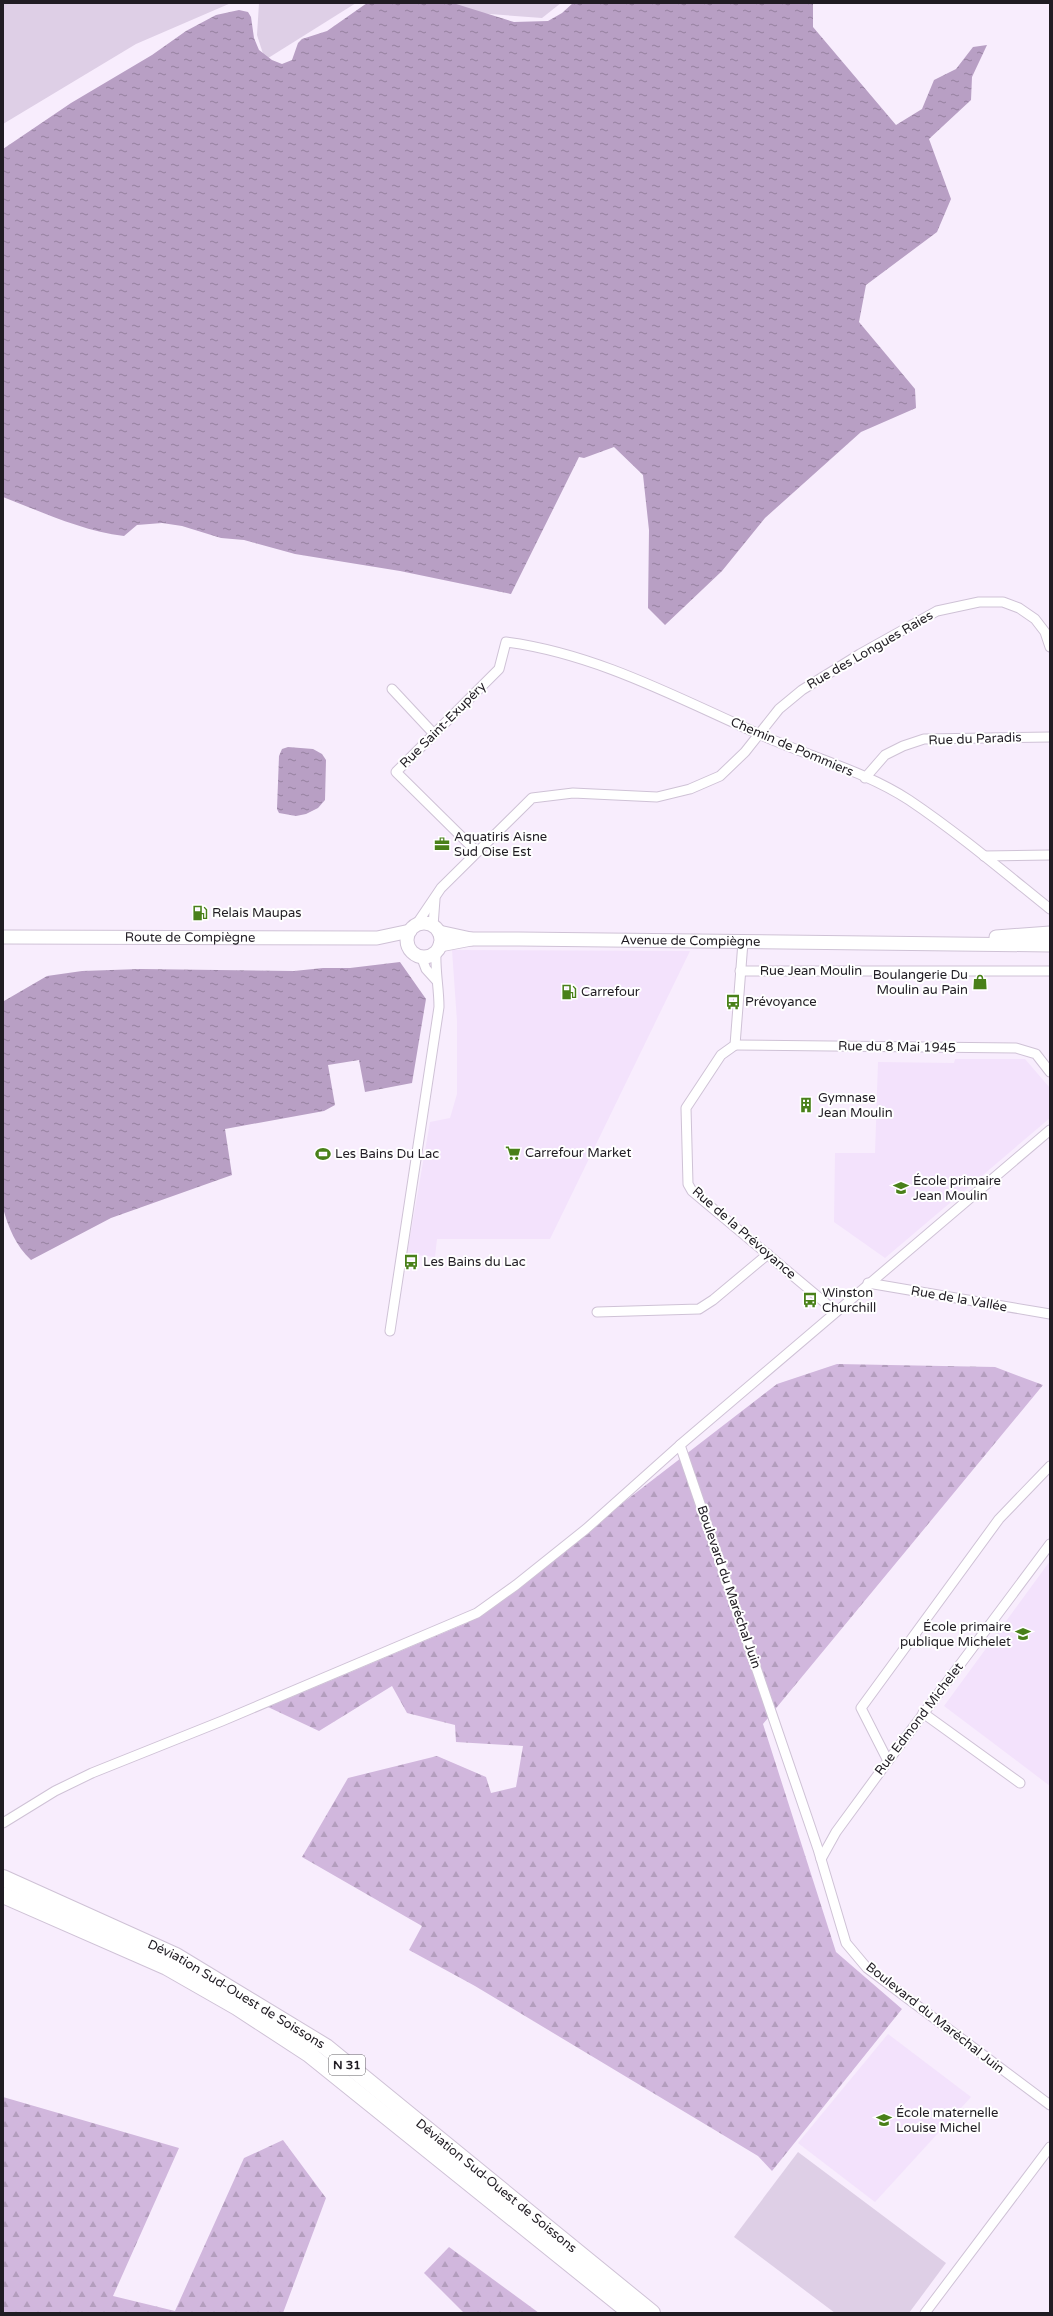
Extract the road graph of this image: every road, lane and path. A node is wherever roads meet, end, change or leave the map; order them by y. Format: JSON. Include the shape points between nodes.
{"nodes":[{"id":1,"x":506,"y":642,"type":"joint"},
{"id":2,"x":1050,"y":647,"type":"edge"},
{"id":3,"x":392,"y":689,"type":"dead end"},
{"id":4,"x":434,"y":734,"type":"junction"},
{"id":5,"x":760,"y":734,"type":"junction"},
{"id":6,"x":1050,"y":736,"type":"edge"},
{"id":7,"x":865,"y":778,"type":"junction"},
{"id":8,"x":476,"y":852,"type":"junction"},
{"id":9,"x":1050,"y":855,"type":"edge"},
{"id":10,"x":984,"y":856,"type":"junction"},
{"id":11,"x":435,"y":899,"type":"junction"},
{"id":12,"x":1050,"y":909,"type":"edge"},
{"id":13,"x":413,"y":928,"type":"junction"},
{"id":14,"x":1050,"y":933,"type":"edge"},
{"id":15,"x":3,"y":937,"type":"edge"},
{"id":16,"x":377,"y":938,"type":"junction"},
{"id":17,"x":437,"y":939,"type":"junction"},
{"id":18,"x":743,"y":942,"type":"junction"},
{"id":19,"x":909,"y":943,"type":"junction"},
{"id":20,"x":1050,"y":945,"type":"edge"},
{"id":21,"x":415,"y":952,"type":"junction"},
{"id":22,"x":740,"y":971,"type":"junction"},
{"id":23,"x":1050,"y":971,"type":"edge"},
{"id":24,"x":436,"y":980,"type":"junction"},
{"id":25,"x":735,"y":1045,"type":"junction"},
{"id":26,"x":1050,"y":1072,"type":"edge"},
{"id":27,"x":1050,"y":1130,"type":"edge"},
{"id":28,"x":768,"y":1254,"type":"junction"},
{"id":29,"x":868,"y":1283,"type":"junction"},
{"id":30,"x":835,"y":1311,"type":"junction"},
{"id":31,"x":597,"y":1312,"type":"dead end"},
{"id":32,"x":1050,"y":1314,"type":"edge"},
{"id":33,"x":390,"y":1331,"type":"dead end"},
{"id":34,"x":680,"y":1445,"type":"junction"},
{"id":35,"x":1050,"y":1466,"type":"edge"},
{"id":36,"x":1050,"y":1544,"type":"edge"},
{"id":37,"x":923,"y":1713,"type":"junction"},
{"id":38,"x":888,"y":1761,"type":"junction"},
{"id":39,"x":1020,"y":1783,"type":"dead end"},
{"id":40,"x":3,"y":1823,"type":"edge"},
{"id":41,"x":821,"y":1859,"type":"junction"},
{"id":42,"x":3,"y":1878,"type":"edge"},
{"id":43,"x":3,"y":1895,"type":"edge"},
{"id":44,"x":1050,"y":2106,"type":"edge"},
{"id":45,"x":1050,"y":2147,"type":"edge"},
{"id":46,"x":631,"y":2313,"type":"edge"},
{"id":47,"x":652,"y":2313,"type":"edge"},
{"id":48,"x":925,"y":2313,"type":"edge"}],
"edges":[{"from":1,"to":4,"type":"street","name":"Rue Saint-Exupéry","via":[[499,669]]},
{"from":1,"to":5,"type":"street","name":"Chemin de Pommiers","via":[[565,655],[608,669],[667,691]]},
{"from":2,"to":5,"type":"street","name":"Rue des Longues Raies","via":[[1035,619],[1004,602],[979,602],[937,611],[802,690],[779,709]]},
{"from":3,"to":4,"type":"street"},
{"from":4,"to":8,"type":"street","name":"Rue Saint-Exupéry","via":[[396,772]]},
{"from":5,"to":7,"type":"street","name":"Chemin de Pommiers"},
{"from":5,"to":8,"type":"street","name":"Rue des Longues Raies","via":[[720,776],[690,789],[657,797],[573,793],[532,798]]},
{"from":6,"to":7,"type":"street","name":"Rue du Paradis","via":[[924,739],[885,755]]},
{"from":7,"to":10,"type":"street","name":"Chemin de Pommiers","via":[[908,800]]},
{"from":8,"to":11,"type":"street","name":"Rue des Longues Raies","via":[[441,888]]},
{"from":9,"to":10,"type":"street"},
{"from":10,"to":12,"type":"street","name":"Chemin de Pommiers"},
{"from":11,"to":13,"type":"street","name":"Rue des Longues Raies"},
{"from":11,"to":17,"type":"street"},
{"from":13,"to":16,"type":"main road"},
{"from":13,"to":17,"type":"main road","via":[[425,923]]},
{"from":13,"to":21,"type":"main road","via":[[408,940]]},
{"from":14,"to":19,"type":"main road","name":"Avenue de Compiègne"},
{"from":15,"to":16,"type":"main road","name":"Route de Compiègne"},
{"from":16,"to":21,"type":"main road"},
{"from":17,"to":18,"type":"main road","name":"Avenue de Compiègne"},
{"from":17,"to":21,"type":"main road","via":[[429,956]]},
{"from":17,"to":24,"type":"street"},
{"from":18,"to":19,"type":"main road","name":"Avenue de Compiègne"},
{"from":18,"to":22,"type":"street"},
{"from":19,"to":20,"type":"main road","name":"Avenue de Compiègne"},
{"from":21,"to":24,"type":"street"},
{"from":22,"to":23,"type":"street","name":"Rue Jean Moulin"},
{"from":22,"to":25,"type":"street"},
{"from":24,"to":33,"type":"street","via":[[439,1007]]},
{"from":25,"to":26,"type":"street","name":"Rue du 8 Mai 1945","via":[[1016,1048],[1036,1054]]},
{"from":25,"to":28,"type":"street","name":"Rue de la Prévoyance","via":[[722,1055],[686,1108],[688,1184],[692,1191]]},
{"from":27,"to":29,"type":"street"},
{"from":28,"to":30,"type":"street","name":"Rue de la Prévoyance"},
{"from":28,"to":31,"type":"street","via":[[699,1309]]},
{"from":29,"to":30,"type":"street"},
{"from":29,"to":32,"type":"street","name":"Rue de la Vallée"},
{"from":30,"to":34,"type":"street"},
{"from":34,"to":40,"type":"street","via":[[586,1528],[477,1613],[92,1773],[55,1791]]},
{"from":34,"to":41,"type":"street","name":"Boulevard du Maréchal Juin"},
{"from":35,"to":38,"type":"street","via":[[999,1519],[862,1708]]},
{"from":36,"to":37,"type":"street","name":"Rue Edmond Michelet"},
{"from":37,"to":38,"type":"street","name":"Rue Edmond Michelet"},
{"from":37,"to":39,"type":"street"},
{"from":38,"to":41,"type":"street","name":"Rue Edmond Michelet","via":[[836,1832]]},
{"from":41,"to":44,"type":"street","name":"Boulevard du Maréchal Juin","via":[[846,1943],[867,1968]]},
{"from":42,"to":47,"type":"highway","name":"Déviation Sud-Ouest de Soissons","number":"N 31","via":[[176,1956],[326,2047]]},
{"from":43,"to":46,"type":"highway","name":"Déviation Sud-Ouest de Soissons","number":"N 31","via":[[167,1967],[237,2006],[309,2054]]},
{"from":45,"to":48,"type":"street"}]}
